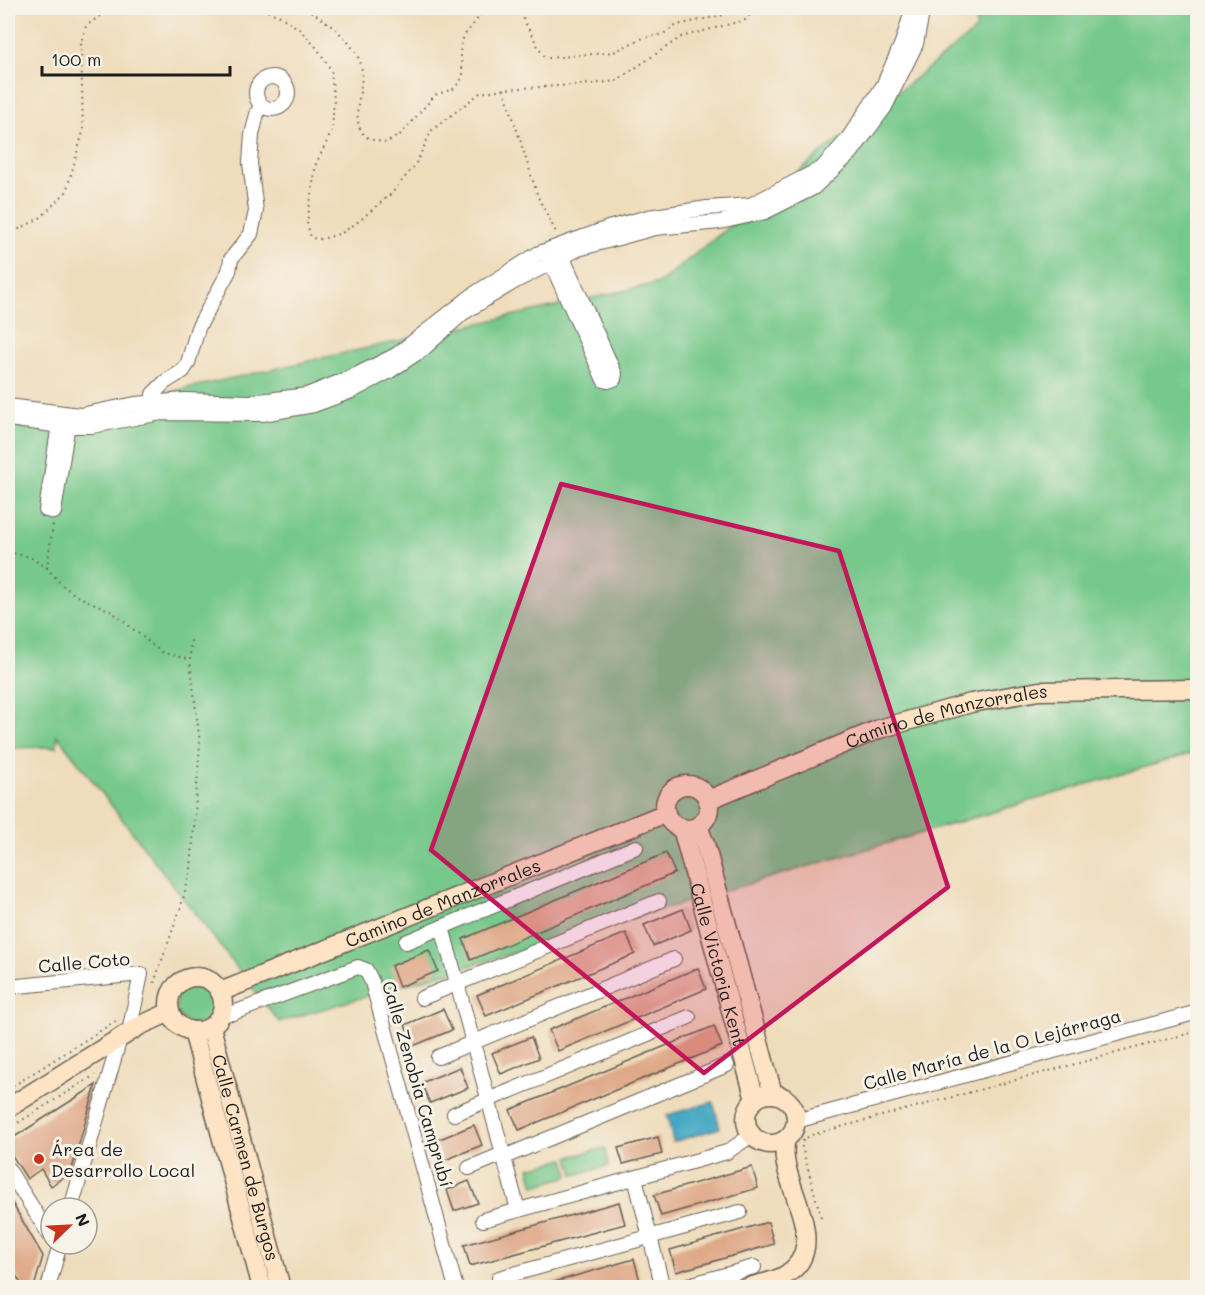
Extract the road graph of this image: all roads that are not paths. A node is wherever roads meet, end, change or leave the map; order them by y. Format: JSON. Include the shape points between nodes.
{"nodes":[{"id":1,"x":913,"y":8,"type":"edge"},
{"id":2,"x":923,"y":8,"type":"edge"},
{"id":3,"x":261,"y":105,"type":"dead end"},
{"id":4,"x":556,"y":252,"type":"junction"},
{"id":5,"x":8,"y":406,"type":"edge"},
{"id":6,"x":154,"y":408,"type":"junction"},
{"id":7,"x":8,"y":419,"type":"edge"},
{"id":8,"x":65,"y":419,"type":"junction"},
{"id":9,"x":54,"y":512,"type":"road end"},
{"id":10,"x":1197,"y":689,"type":"edge"},
{"id":11,"x":708,"y":800,"type":"junction"},
{"id":12,"x":666,"y":813,"type":"junction"},
{"id":13,"x":690,"y":827,"type":"junction"},
{"id":14,"x":636,"y":847,"type":"dead end"},
{"id":15,"x":659,"y":901,"type":"dead end"},
{"id":16,"x":442,"y":927,"type":"junction"},
{"id":17,"x":406,"y":942,"type":"dead end"},
{"id":18,"x":674,"y":959,"type":"dead end"},
{"id":19,"x":458,"y":983,"type":"junction"},
{"id":20,"x":8,"y":987,"type":"edge"},
{"id":21,"x":220,"y":992,"type":"junction"},
{"id":22,"x":422,"y":998,"type":"dead end"},
{"id":23,"x":170,"y":1012,"type":"junction"},
{"id":24,"x":1197,"y":1012,"type":"edge"},
{"id":25,"x":689,"y":1017,"type":"dead end"},
{"id":26,"x":208,"y":1024,"type":"junction"},
{"id":27,"x":125,"y":1035,"type":"junction"},
{"id":28,"x":473,"y":1042,"type":"junction"},
{"id":29,"x":438,"y":1057,"type":"dead end"},
{"id":30,"x":728,"y":1065,"type":"dead end"},
{"id":31,"x":773,"y":1094,"type":"junction"},
{"id":32,"x":489,"y":1100,"type":"junction"},
{"id":33,"x":755,"y":1100,"type":"junction"},
{"id":34,"x":8,"y":1108,"type":"edge"},
{"id":35,"x":454,"y":1114,"type":"dead end"},
{"id":36,"x":796,"y":1121,"type":"junction"},
{"id":37,"x":752,"y":1135,"type":"junction"},
{"id":38,"x":777,"y":1142,"type":"junction"},
{"id":39,"x":504,"y":1156,"type":"junction"},
{"id":40,"x":469,"y":1168,"type":"dead end"},
{"id":41,"x":8,"y":1169,"type":"edge"},
{"id":42,"x":635,"y":1178,"type":"junction"},
{"id":43,"x":74,"y":1196,"type":"edge"},
{"id":44,"x":518,"y":1210,"type":"junction"},
{"id":45,"x":740,"y":1212,"type":"dead end"},
{"id":46,"x":39,"y":1217,"type":"edge"},
{"id":47,"x":483,"y":1220,"type":"dead end"},
{"id":48,"x":650,"y":1237,"type":"junction"},
{"id":49,"x":54,"y":1256,"type":"edge"},
{"id":50,"x":754,"y":1267,"type":"dead end"},
{"id":51,"x":499,"y":1278,"type":"dead end"},
{"id":52,"x":48,"y":1287,"type":"edge"},
{"id":53,"x":262,"y":1287,"type":"edge"},
{"id":54,"x":281,"y":1287,"type":"edge"},
{"id":55,"x":456,"y":1287,"type":"edge"},
{"id":56,"x":663,"y":1287,"type":"edge"},
{"id":57,"x":678,"y":1287,"type":"edge"},
{"id":58,"x":747,"y":1287,"type":"edge"}],
"edges":[{"from":1,"to":4,"type":"street","via":[[883,86],[847,140],[822,168],[750,205],[648,217],[608,228]]},
{"from":2,"to":4,"type":"street","via":[[916,44],[885,107],[851,153],[813,188],[765,212],[720,222],[655,228]]},
{"from":3,"to":6,"type":"street","via":[[252,135],[250,163],[256,211],[251,234],[231,259],[229,271],[198,328],[188,363],[153,394]]},
{"from":4,"to":4,"type":"street","via":[[604,380],[614,380],[615,374]]},
{"from":4,"to":6,"type":"street","via":[[474,294],[396,356],[307,395],[251,402],[185,400]]},
{"from":5,"to":8,"type":"street"},
{"from":6,"to":8,"type":"street","via":[[135,404]]},
{"from":7,"to":8,"type":"street"},
{"from":8,"to":9,"type":"street","via":[[46,510]]},
{"from":10,"to":11,"type":"street","name":"Camino de Manzorrales","via":[[1039,691],[971,703],[879,729]]},
{"from":11,"to":12,"type":"street","via":[[692,785],[677,787],[667,798]]},
{"from":11,"to":13,"type":"street","via":[[708,814]]},
{"from":12,"to":13,"type":"street","via":[[672,822]]},
{"from":12,"to":21,"type":"street","name":"Camino de Manzorrales"},
{"from":13,"to":31,"type":"street","name":"Calle Victoria Kent","via":[[705,844]]},
{"from":13,"to":33,"type":"street","name":"Calle Victoria Kent"},
{"from":14,"to":16,"type":"street"},
{"from":15,"to":19,"type":"street"},
{"from":16,"to":17,"type":"street"},
{"from":16,"to":19,"type":"street"},
{"from":18,"to":28,"type":"street"},
{"from":19,"to":22,"type":"street"},
{"from":19,"to":28,"type":"street"},
{"from":20,"to":27,"type":"street","name":"Calle Coto","via":[[141,974]]},
{"from":21,"to":23,"type":"street","via":[[200,977],[182,980],[171,994]]},
{"from":21,"to":26,"type":"street","via":[[223,999]]},
{"from":23,"to":26,"type":"street","via":[[178,1025]]},
{"from":23,"to":27,"type":"street"},
{"from":24,"to":36,"type":"street","name":"Calle María de la O Lejárraga"},
{"from":25,"to":32,"type":"street"},
{"from":26,"to":53,"type":"street","name":"Calle Carmen de Burgos"},
{"from":26,"to":54,"type":"street","name":"Calle Carmen de Burgos"},
{"from":26,"to":55,"type":"street","name":"Calle Zenobia Camprubí","via":[[358,967],[366,970]]},
{"from":27,"to":34,"type":"street"},
{"from":27,"to":43,"type":"street","name":"Calle Coto","via":[[112,1064]]},
{"from":28,"to":29,"type":"street"},
{"from":28,"to":32,"type":"street"},
{"from":30,"to":39,"type":"street"},
{"from":31,"to":33,"type":"street"},
{"from":31,"to":36,"type":"street","via":[[788,1100]]},
{"from":32,"to":35,"type":"street"},
{"from":32,"to":39,"type":"street"},
{"from":33,"to":37,"type":"street","via":[[746,1120]]},
{"from":36,"to":38,"type":"street","via":[[795,1129]]},
{"from":37,"to":38,"type":"street","via":[[757,1140]]},
{"from":37,"to":42,"type":"street","via":[[727,1152]]},
{"from":38,"to":58,"type":"street","via":[[803,1220],[806,1242],[801,1259],[792,1270],[782,1277]]},
{"from":39,"to":40,"type":"street"},
{"from":39,"to":44,"type":"street"},
{"from":41,"to":46,"type":"street"},
{"from":42,"to":44,"type":"street"},
{"from":42,"to":48,"type":"street"},
{"from":44,"to":47,"type":"street"},
{"from":45,"to":48,"type":"street"},
{"from":48,"to":51,"type":"street"},
{"from":48,"to":56,"type":"street"},
{"from":49,"to":52,"type":"street"},
{"from":50,"to":57,"type":"street"}]}
